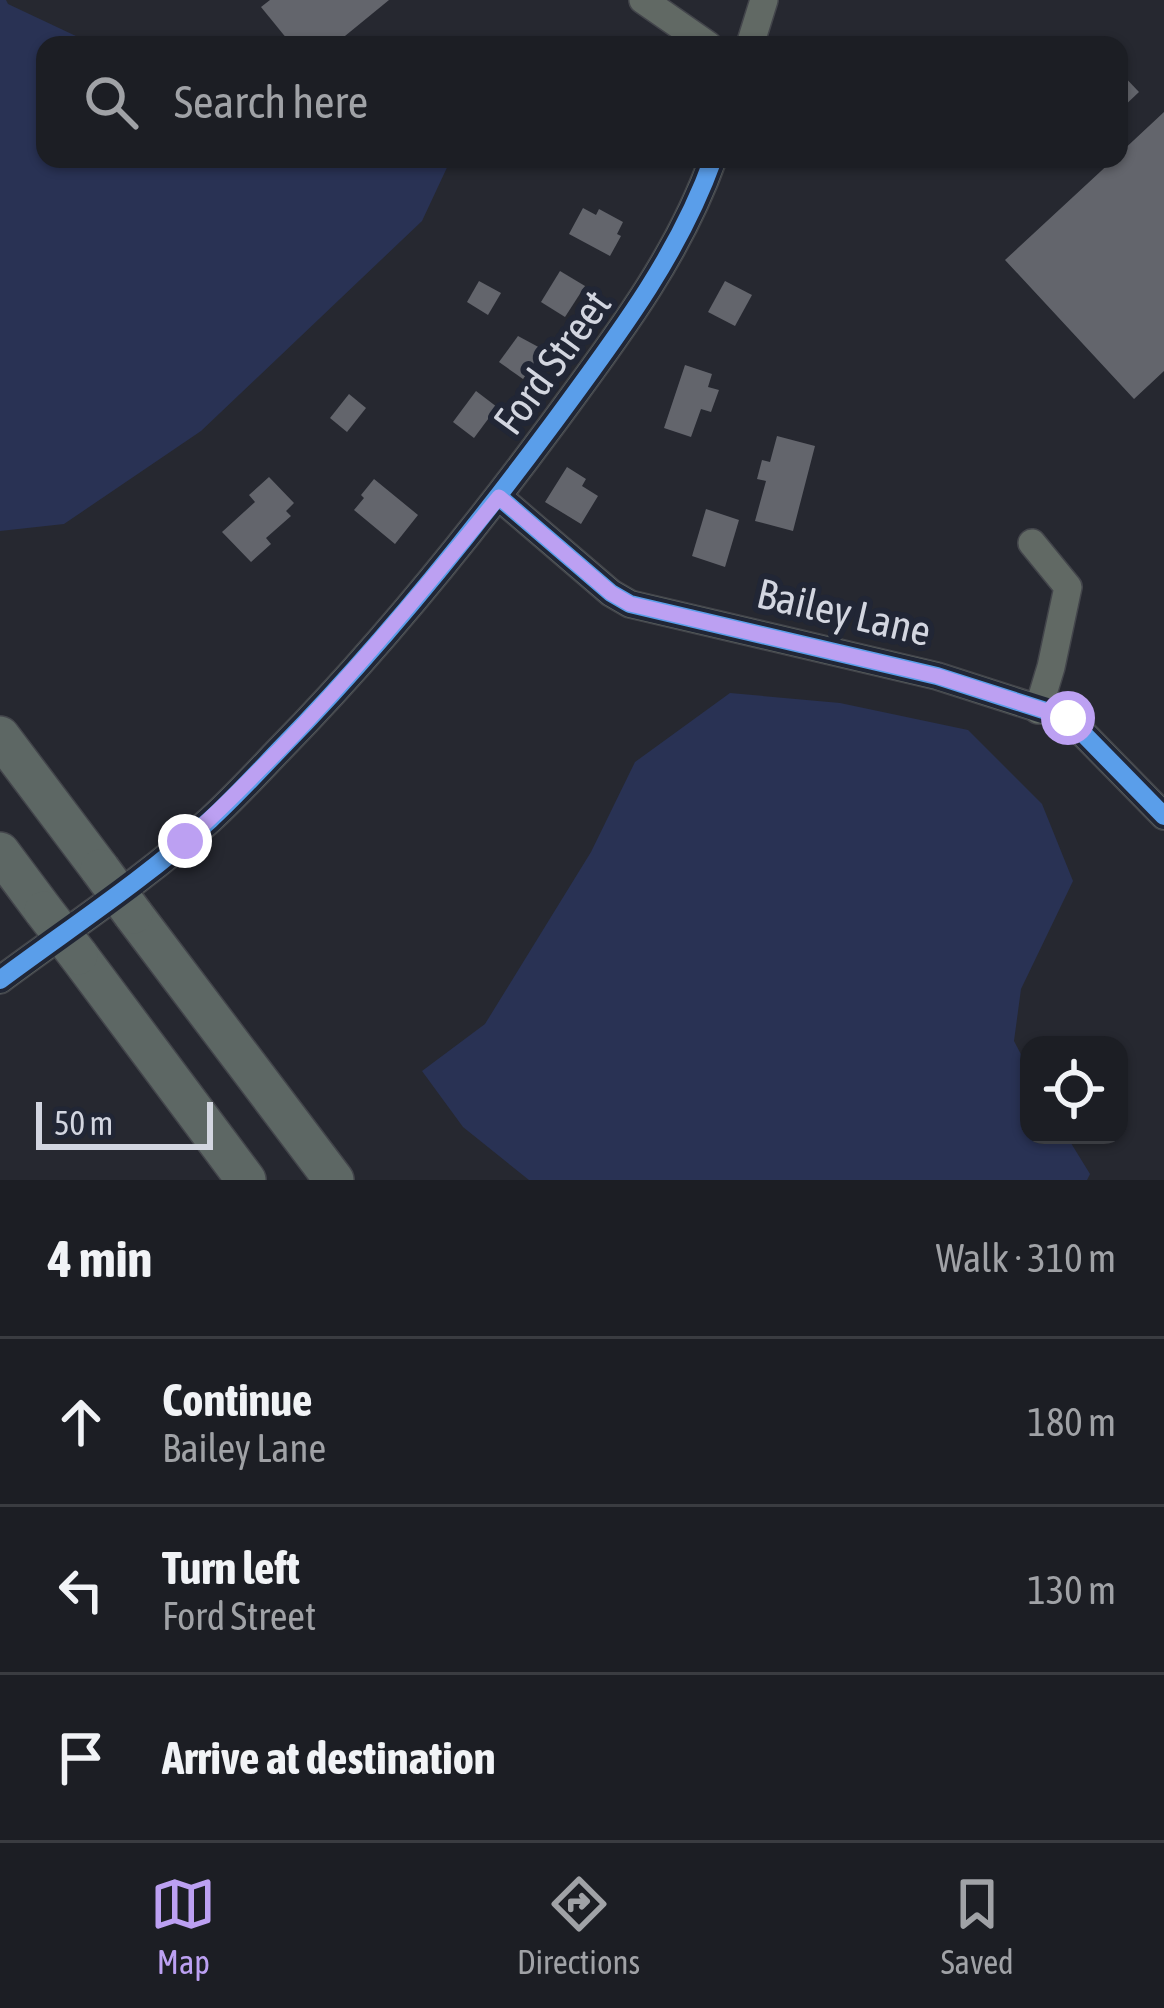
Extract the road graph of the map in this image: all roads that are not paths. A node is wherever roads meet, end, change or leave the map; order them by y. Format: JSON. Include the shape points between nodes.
{"nodes":[{"id":1,"x":643,"y":0,"type":"edge"},
{"id":2,"x":764,"y":0,"type":"edge"},
{"id":3,"x":695,"y":36,"type":"edge"},
{"id":4,"x":753,"y":36,"type":"edge"},
{"id":5,"x":709,"y":168,"type":"edge"},
{"id":6,"x":499,"y":497,"type":"junction"},
{"id":7,"x":1032,"y":543,"type":"dead end"},
{"id":8,"x":1038,"y":710,"type":"junction"},
{"id":9,"x":0,"y":736,"type":"edge"},
{"id":10,"x":1164,"y":816,"type":"edge"},
{"id":11,"x":0,"y":852,"type":"edge"},
{"id":12,"x":0,"y":980,"type":"edge"},
{"id":13,"x":246,"y":1180,"type":"edge"},
{"id":14,"x":334,"y":1180,"type":"edge"}],
"edges":[{"from":1,"to":3,"type":"street"},
{"from":2,"to":4,"type":"street"},
{"from":5,"to":6,"type":"street","name":"Ford Street","via":[[646,296]]},
{"from":6,"to":8,"type":"street","name":"Bailey Lane","via":[[630,604],[937,676]]},
{"from":6,"to":12,"type":"street","name":"Ford Street","via":[[402,617],[212,818]]},
{"from":7,"to":8,"type":"street","via":[[1068,587]]},
{"from":8,"to":10,"type":"street","name":"Bailey Lane","via":[[1068,718]]},
{"from":9,"to":14,"type":"highway","bridge":true},
{"from":11,"to":13,"type":"highway","bridge":true}]}
